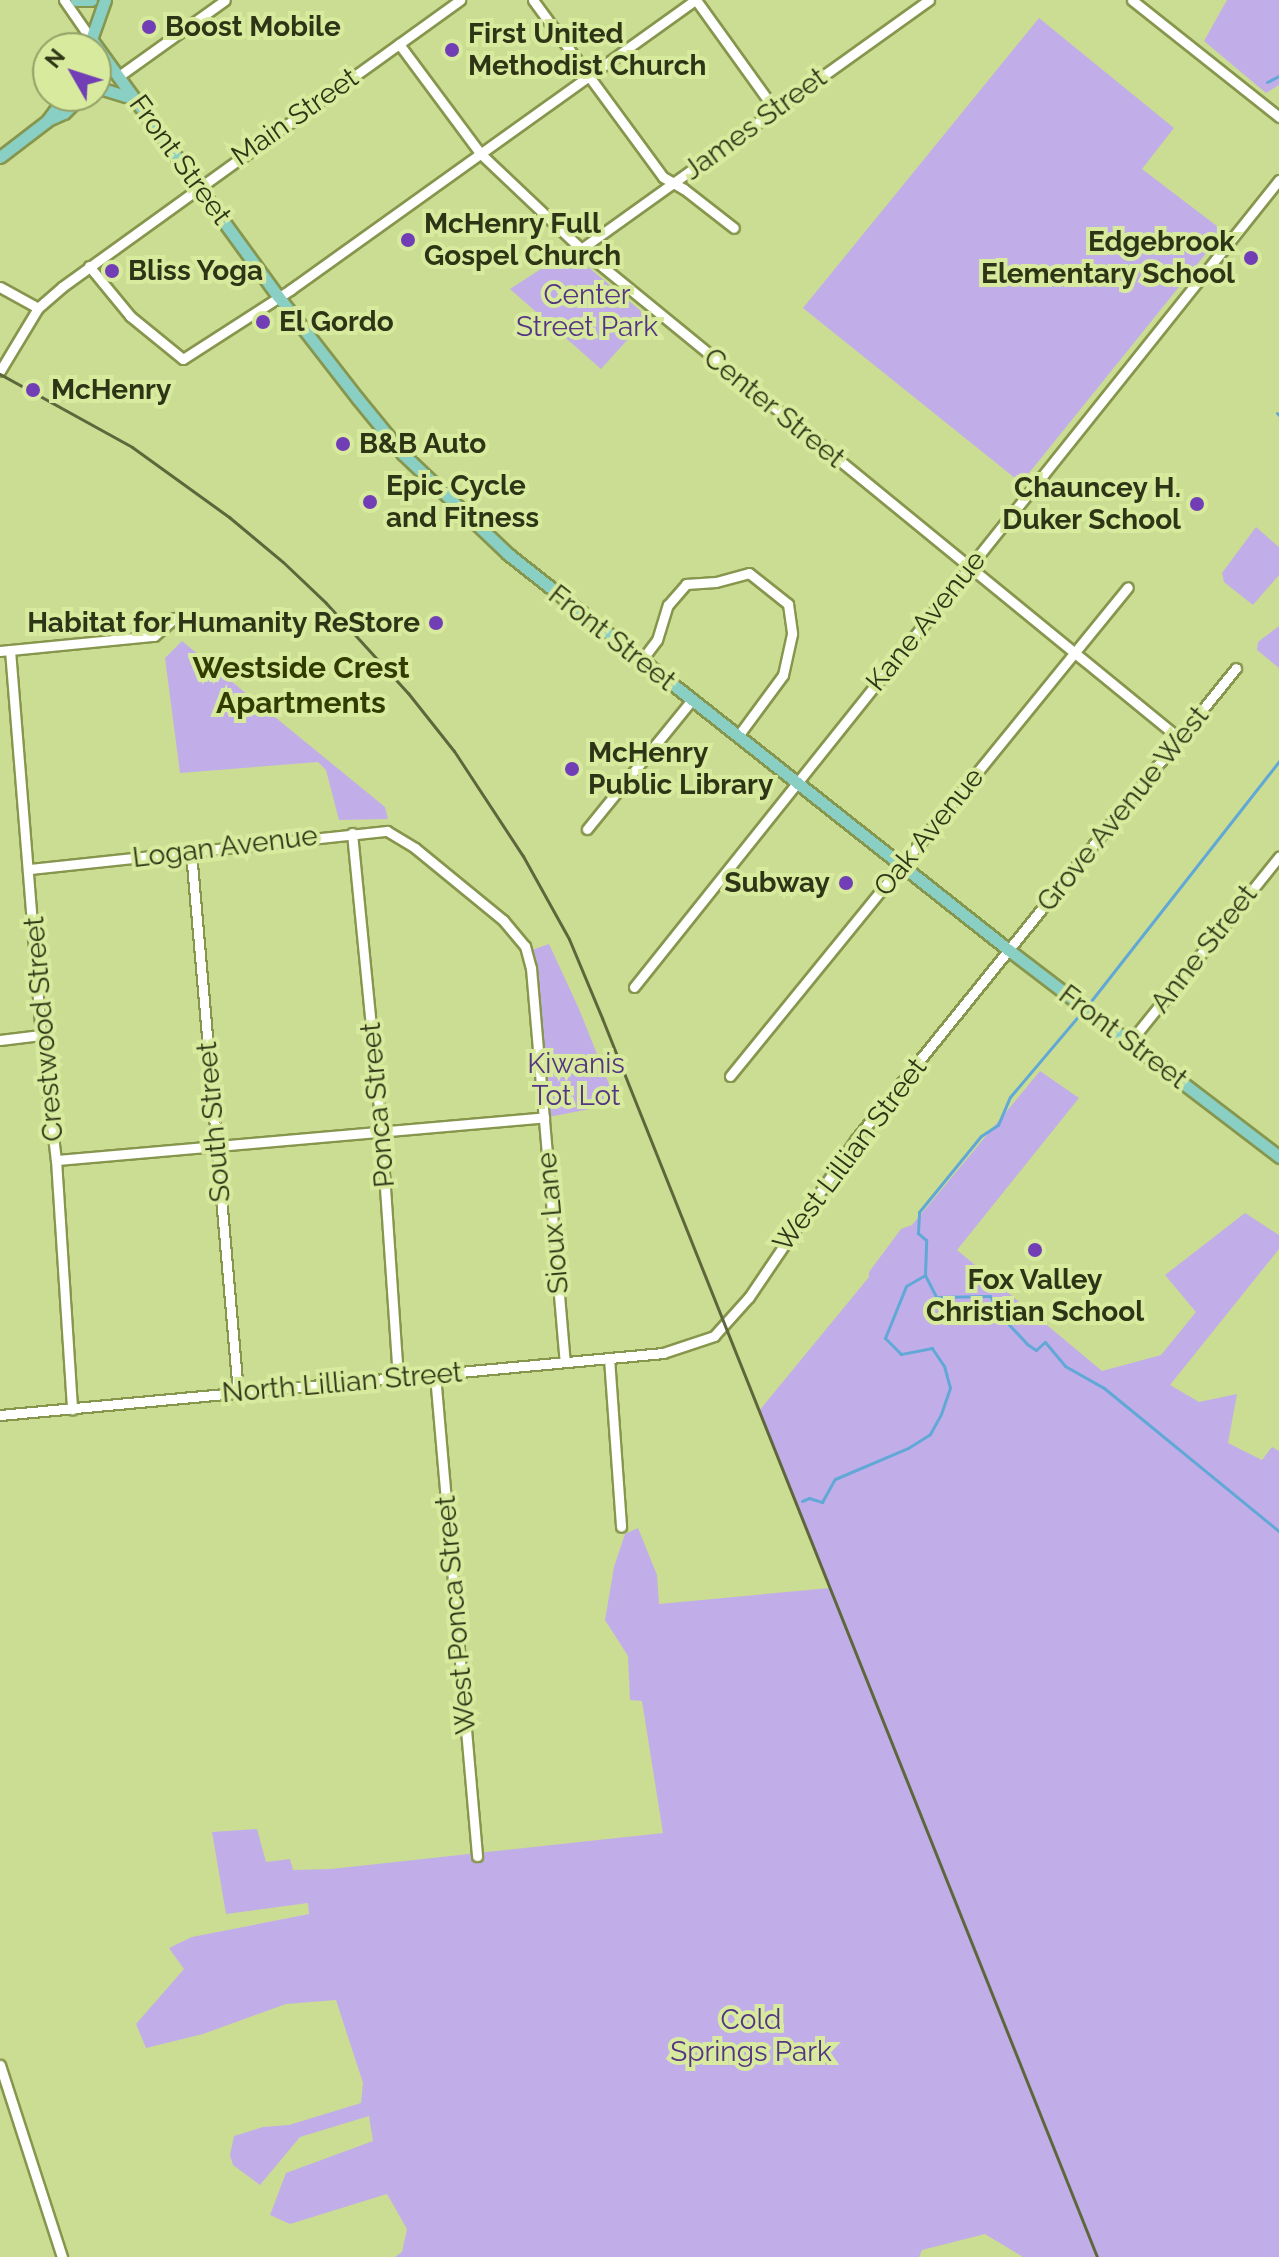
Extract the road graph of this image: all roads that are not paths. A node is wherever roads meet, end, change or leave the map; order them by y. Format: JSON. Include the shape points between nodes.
{"nodes":[{"id":1,"x":64,"y":0,"type":"edge"},
{"id":2,"x":76,"y":0,"type":"edge"},
{"id":3,"x":91,"y":0,"type":"edge"},
{"id":4,"x":105,"y":0,"type":"edge"},
{"id":5,"x":225,"y":0,"type":"edge"},
{"id":6,"x":460,"y":0,"type":"edge"},
{"id":7,"x":533,"y":0,"type":"edge"},
{"id":8,"x":696,"y":0,"type":"edge"},
{"id":9,"x":929,"y":0,"type":"edge"},
{"id":10,"x":1132,"y":0,"type":"edge"},
{"id":11,"x":1146,"y":4,"type":"edge"},
{"id":12,"x":83,"y":32,"type":"edge"},
{"id":13,"x":93,"y":32,"type":"edge"},
{"id":14,"x":399,"y":44,"type":"junction"},
{"id":15,"x":112,"y":68,"type":"edge"},
{"id":16,"x":119,"y":76,"type":"junction"},
{"id":17,"x":588,"y":77,"type":"junction"},
{"id":18,"x":112,"y":92,"type":"edge"},
{"id":19,"x":135,"y":99,"type":"junction"},
{"id":20,"x":775,"y":110,"type":"junction"},
{"id":21,"x":53,"y":112,"type":"edge"},
{"id":22,"x":65,"y":112,"type":"edge"},
{"id":23,"x":1279,"y":117,"type":"edge"},
{"id":24,"x":47,"y":121,"type":"junction"},
{"id":25,"x":480,"y":153,"type":"junction"},
{"id":26,"x":0,"y":157,"type":"edge"},
{"id":27,"x":1279,"y":180,"type":"edge"},
{"id":28,"x":673,"y":183,"type":"junction"},
{"id":29,"x":198,"y":186,"type":"junction"},
{"id":30,"x":734,"y":228,"type":"dead end"},
{"id":31,"x":581,"y":249,"type":"junction"},
{"id":32,"x":89,"y":266,"type":"junction"},
{"id":33,"x":0,"y":287,"type":"edge"},
{"id":34,"x":278,"y":296,"type":"junction"},
{"id":35,"x":38,"y":308,"type":"junction"},
{"id":36,"x":0,"y":371,"type":"edge"},
{"id":37,"x":969,"y":568,"type":"junction"},
{"id":38,"x":1128,"y":587,"type":"dead end"},
{"id":39,"x":175,"y":618,"type":"dead end"},
{"id":40,"x":5,"y":650,"type":"edge"},
{"id":41,"x":1075,"y":653,"type":"junction"},
{"id":42,"x":641,"y":661,"type":"junction"},
{"id":43,"x":1236,"y":668,"type":"dead end"},
{"id":44,"x":691,"y":701,"type":"junction"},
{"id":45,"x":738,"y":736,"type":"junction"},
{"id":46,"x":1180,"y":739,"type":"junction"},
{"id":47,"x":797,"y":783,"type":"junction"},
{"id":48,"x":587,"y":829,"type":"dead end"},
{"id":49,"x":352,"y":833,"type":"junction"},
{"id":50,"x":415,"y":848,"type":"joint"},
{"id":51,"x":191,"y":852,"type":"junction"},
{"id":52,"x":1279,"y":857,"type":"edge"},
{"id":53,"x":901,"y":865,"type":"junction"},
{"id":54,"x":30,"y":869,"type":"junction"},
{"id":55,"x":1010,"y":951,"type":"junction"},
{"id":56,"x":634,"y":987,"type":"dead end"},
{"id":57,"x":41,"y":1035,"type":"junction"},
{"id":58,"x":0,"y":1040,"type":"edge"},
{"id":59,"x":1130,"y":1042,"type":"junction"},
{"id":60,"x":730,"y":1076,"type":"dead end"},
{"id":61,"x":544,"y":1117,"type":"junction"},
{"id":62,"x":381,"y":1129,"type":"junction"},
{"id":63,"x":216,"y":1145,"type":"junction"},
{"id":64,"x":1279,"y":1157,"type":"edge"},
{"id":65,"x":56,"y":1160,"type":"junction"},
{"id":66,"x":684,"y":1349,"type":"joint"},
{"id":67,"x":609,"y":1358,"type":"junction"},
{"id":68,"x":565,"y":1361,"type":"junction"},
{"id":69,"x":435,"y":1375,"type":"junction"},
{"id":70,"x":398,"y":1377,"type":"junction"},
{"id":71,"x":238,"y":1392,"type":"junction"},
{"id":72,"x":72,"y":1409,"type":"junction"},
{"id":73,"x":0,"y":1415,"type":"edge"},
{"id":74,"x":621,"y":1527,"type":"dead end"},
{"id":75,"x":477,"y":1856,"type":"dead end"},
{"id":76,"x":0,"y":2065,"type":"edge"},
{"id":77,"x":62,"y":2257,"type":"edge"}],
"edges":[{"from":1,"to":12,"type":"street","name":"Front Street"},
{"from":2,"to":3,"type":"main road"},
{"from":4,"to":13,"type":"main road"},
{"from":5,"to":16,"type":"street"},
{"from":6,"to":14,"type":"street","name":"Main Street"},
{"from":7,"to":17,"type":"street"},
{"from":8,"to":17,"type":"street"},
{"from":8,"to":20,"type":"street"},
{"from":9,"to":20,"type":"street","name":"James Street"},
{"from":10,"to":11,"type":"street"},
{"from":11,"to":23,"type":"street"},
{"from":14,"to":25,"type":"street","name":"Center Street"},
{"from":14,"to":29,"type":"street","name":"Main Street"},
{"from":15,"to":16,"type":"main road","name":"Front Street"},
{"from":16,"to":19,"type":"main road","name":"Front Street"},
{"from":17,"to":25,"type":"street"},
{"from":17,"to":28,"type":"street","via":[[663,177]]},
{"from":18,"to":19,"type":"main road"},
{"from":19,"to":29,"type":"main road","name":"Front Street"},
{"from":20,"to":28,"type":"street","name":"James Street"},
{"from":21,"to":24,"type":"main road"},
{"from":22,"to":24,"type":"main road"},
{"from":24,"to":26,"type":"main road"},
{"from":25,"to":31,"type":"street","name":"Center Street"},
{"from":25,"to":34,"type":"street"},
{"from":27,"to":37,"type":"street","name":"Kane Avenue"},
{"from":28,"to":30,"type":"street"},
{"from":28,"to":31,"type":"street","name":"James Street"},
{"from":29,"to":32,"type":"street","name":"Main Street"},
{"from":29,"to":34,"type":"main road","name":"Front Street"},
{"from":31,"to":37,"type":"street","name":"Center Street"},
{"from":32,"to":34,"type":"street","via":[[130,316],[183,359]]},
{"from":32,"to":35,"type":"street","name":"Main Street"},
{"from":33,"to":35,"type":"street"},
{"from":34,"to":42,"type":"main road","name":"Front Street","via":[[403,454],[508,554]]},
{"from":35,"to":36,"type":"street","name":"Main Street"},
{"from":37,"to":41,"type":"street","name":"Center Street"},
{"from":37,"to":47,"type":"street","name":"Kane Avenue"},
{"from":38,"to":41,"type":"street","name":"Oak Avenue"},
{"from":39,"to":40,"type":"street","via":[[154,636]]},
{"from":40,"to":54,"type":"street","name":"Crestwood Street"},
{"from":41,"to":46,"type":"street","name":"Center Street"},
{"from":41,"to":53,"type":"street","name":"Oak Avenue"},
{"from":42,"to":44,"type":"main road","name":"Front Street"},
{"from":42,"to":45,"type":"street","via":[[657,640],[668,605],[686,584],[749,573],[788,604],[792,634],[783,675]]},
{"from":43,"to":46,"type":"street","name":"Grove Avenue West"},
{"from":44,"to":45,"type":"main road","name":"Front Street"},
{"from":44,"to":48,"type":"street"},
{"from":45,"to":47,"type":"main road","name":"Front Street"},
{"from":46,"to":55,"type":"street","name":"Grove Avenue West"},
{"from":47,"to":53,"type":"main road","name":"Front Street"},
{"from":47,"to":56,"type":"street","name":"Kane Avenue"},
{"from":49,"to":50,"type":"street","name":"Logan Avenue","via":[[387,831]]},
{"from":49,"to":51,"type":"street","name":"Logan Avenue"},
{"from":49,"to":62,"type":"street","name":"Ponca Street"},
{"from":50,"to":61,"type":"street","name":"Sioux Lane","via":[[503,920],[525,946]]},
{"from":51,"to":54,"type":"street","name":"Logan Avenue"},
{"from":51,"to":63,"type":"street","name":"South Street"},
{"from":52,"to":59,"type":"street","name":"Anne Street"},
{"from":53,"to":55,"type":"main road","name":"Front Street"},
{"from":53,"to":60,"type":"street","name":"Oak Avenue"},
{"from":54,"to":57,"type":"street","name":"Crestwood Street"},
{"from":55,"to":59,"type":"main road","name":"Front Street"},
{"from":55,"to":66,"type":"street","name":"West Lillian Street","via":[[856,1139],[726,1325]]},
{"from":57,"to":58,"type":"street"},
{"from":57,"to":65,"type":"street","name":"Crestwood Street"},
{"from":59,"to":64,"type":"main road","name":"Front Street"},
{"from":61,"to":62,"type":"street"},
{"from":61,"to":68,"type":"street","name":"Sioux Lane"},
{"from":62,"to":63,"type":"street"},
{"from":62,"to":70,"type":"street","name":"Ponca Street"},
{"from":63,"to":65,"type":"street"},
{"from":63,"to":71,"type":"street","name":"South Street"},
{"from":65,"to":72,"type":"street","name":"Crestwood Street"},
{"from":66,"to":67,"type":"street","name":"North Lillian Street"},
{"from":67,"to":68,"type":"street","name":"North Lillian Street"},
{"from":67,"to":74,"type":"street"},
{"from":68,"to":69,"type":"street","name":"North Lillian Street"},
{"from":69,"to":70,"type":"street","name":"North Lillian Street"},
{"from":69,"to":75,"type":"street","name":"West Ponca Street"},
{"from":70,"to":71,"type":"street","name":"North Lillian Street"},
{"from":71,"to":72,"type":"street","name":"North Lillian Street"},
{"from":72,"to":73,"type":"street","name":"North Lillian Street"},
{"from":76,"to":77,"type":"street"}]}
